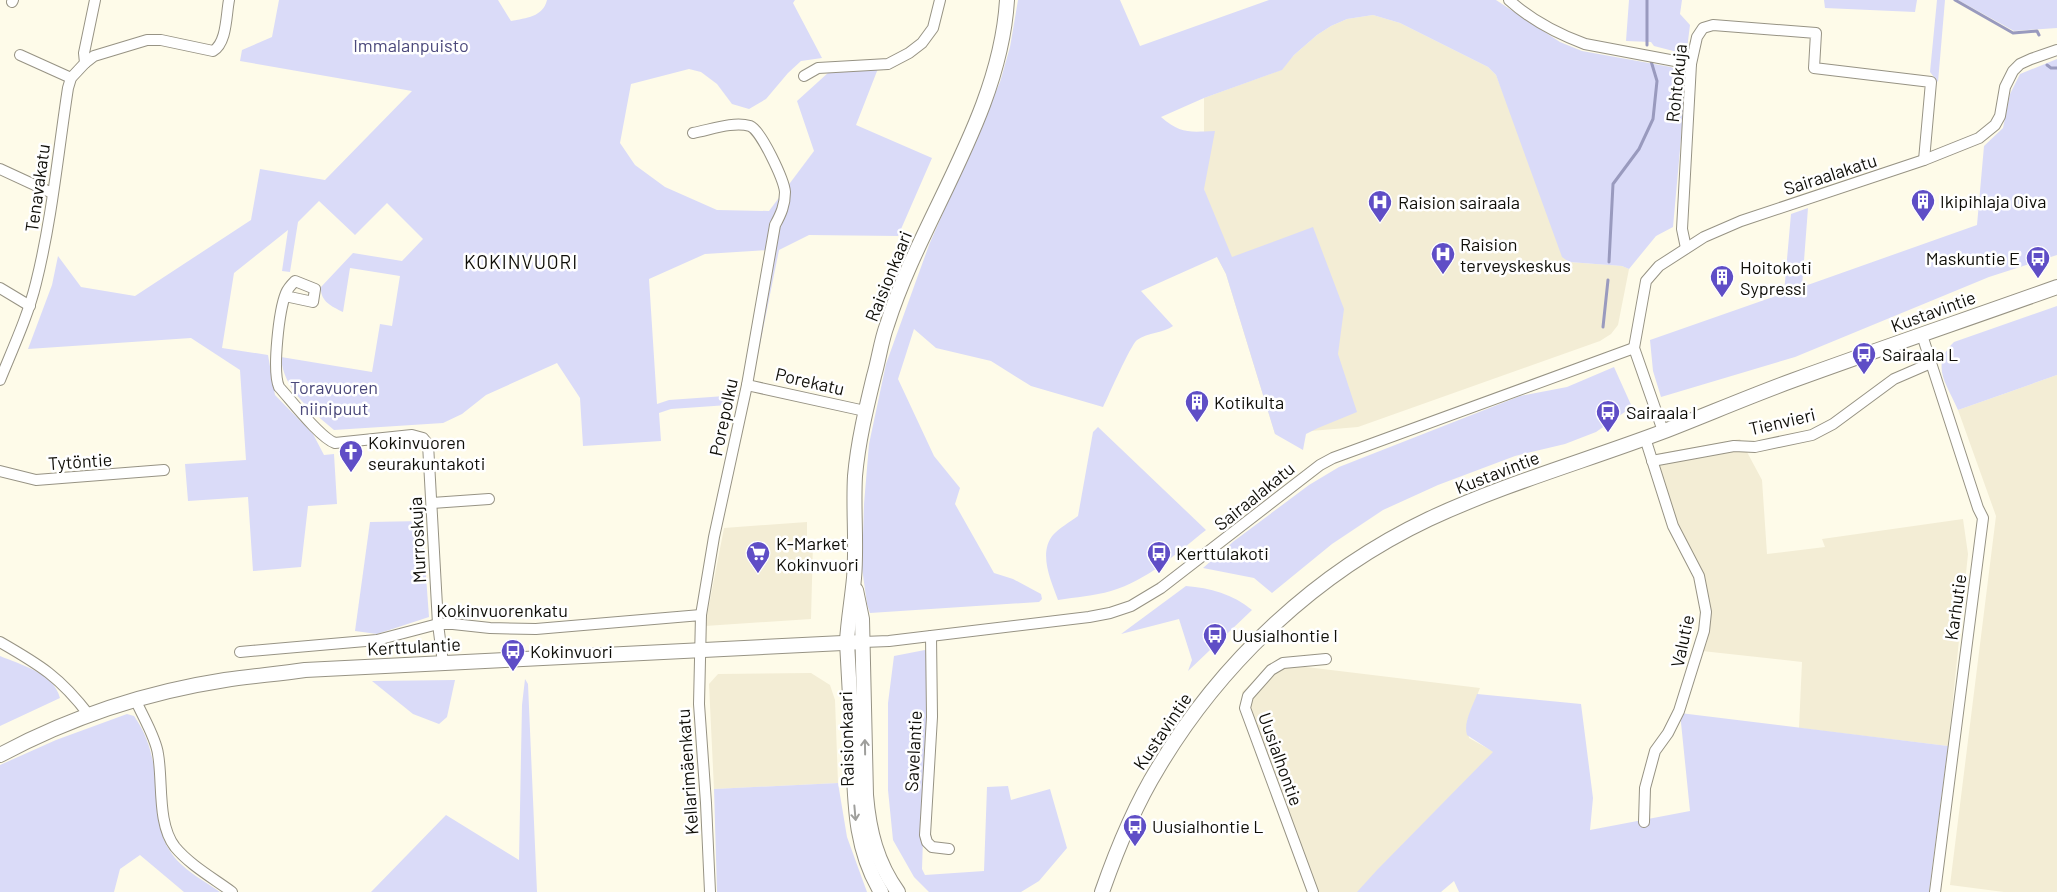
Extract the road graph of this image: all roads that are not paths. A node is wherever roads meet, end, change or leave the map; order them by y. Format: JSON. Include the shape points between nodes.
{"nodes":[{"id":1,"x":95,"y":0,"type":"edge"},
{"id":2,"x":229,"y":0,"type":"edge"},
{"id":3,"x":940,"y":0,"type":"edge"},
{"id":4,"x":1007,"y":0,"type":"edge"},
{"id":5,"x":1509,"y":0,"type":"edge"},
{"id":6,"x":2057,"y":50,"type":"edge"},
{"id":7,"x":20,"y":55,"type":"dead end"},
{"id":8,"x":85,"y":63,"type":"junction"},
{"id":9,"x":1692,"y":64,"type":"junction"},
{"id":10,"x":804,"y":76,"type":"dead end"},
{"id":11,"x":71,"y":78,"type":"junction"},
{"id":12,"x":693,"y":133,"type":"dead end"},
{"id":13,"x":1924,"y":160,"type":"junction"},
{"id":14,"x":0,"y":169,"type":"edge"},
{"id":15,"x":52,"y":192,"type":"junction"},
{"id":16,"x":1686,"y":248,"type":"junction"},
{"id":17,"x":2057,"y":287,"type":"edge"},
{"id":18,"x":0,"y":288,"type":"edge"},
{"id":19,"x":285,"y":296,"type":"dead end"},
{"id":20,"x":30,"y":306,"type":"junction"},
{"id":21,"x":1922,"y":335,"type":"junction"},
{"id":22,"x":1634,"y":348,"type":"junction"},
{"id":23,"x":1931,"y":364,"type":"junction"},
{"id":24,"x":0,"y":380,"type":"edge"},
{"id":25,"x":747,"y":385,"type":"junction"},
{"id":26,"x":865,"y":411,"type":"junction"},
{"id":27,"x":1663,"y":431,"type":"junction"},
{"id":28,"x":1645,"y":438,"type":"junction"},
{"id":29,"x":1652,"y":461,"type":"junction"},
{"id":30,"x":164,"y":470,"type":"dead end"},
{"id":31,"x":0,"y":471,"type":"edge"},
{"id":32,"x":488,"y":499,"type":"dead end"},
{"id":33,"x":432,"y":503,"type":"junction"},
{"id":34,"x":854,"y":578,"type":"junction"},
{"id":35,"x":701,"y":615,"type":"junction"},
{"id":36,"x":438,"y":624,"type":"junction"},
{"id":37,"x":931,"y":636,"type":"junction"},
{"id":38,"x":0,"y":642,"type":"edge"},
{"id":39,"x":847,"y":642,"type":"junction"},
{"id":40,"x":862,"y":642,"type":"junction"},
{"id":41,"x":699,"y":649,"type":"junction"},
{"id":42,"x":240,"y":652,"type":"dead end"},
{"id":43,"x":1326,"y":659,"type":"dead end"},
{"id":44,"x":443,"y":663,"type":"junction"},
{"id":45,"x":136,"y":701,"type":"junction"},
{"id":46,"x":89,"y":715,"type":"junction"},
{"id":47,"x":0,"y":755,"type":"edge"},
{"id":48,"x":1644,"y":822,"type":"dead end"},
{"id":49,"x":949,"y":849,"type":"dead end"},
{"id":50,"x":232,"y":892,"type":"edge"},
{"id":51,"x":710,"y":892,"type":"edge"},
{"id":52,"x":881,"y":892,"type":"edge"},
{"id":53,"x":898,"y":892,"type":"edge"},
{"id":54,"x":1102,"y":892,"type":"edge"},
{"id":55,"x":1313,"y":892,"type":"edge"},
{"id":56,"x":1935,"y":892,"type":"edge"}],
"edges":[{"from":1,"to":8,"type":"street","via":[[84,53]]},
{"from":2,"to":8,"type":"street","via":[[222,41],[213,51],[147,40],[94,56]]},
{"from":3,"to":10,"type":"street","via":[[930,34],[909,54],[888,64],[818,68]]},
{"from":4,"to":26,"type":"main road","name":"Raisionkaari","via":[[1002,38],[988,88],[896,299]]},
{"from":5,"to":9,"type":"street","via":[[1520,10],[1585,44]]},
{"from":6,"to":13,"type":"street","name":"Sairaalakatu","via":[[2020,64],[2013,71],[2004,87],[2000,116],[1988,132]]},
{"from":7,"to":11,"type":"street"},
{"from":8,"to":11,"type":"street"},
{"from":9,"to":13,"type":"street","name":"Rohtokuja","via":[[1697,37],[1703,28],[1714,25],[1816,33],[1814,68],[1931,82]]},
{"from":9,"to":16,"type":"street","name":"Rohtokuja","via":[[1682,229]]},
{"from":11,"to":15,"type":"street","name":"Tenavakatu"},
{"from":12,"to":25,"type":"street","name":"Porepolku","via":[[740,124],[752,127],[761,135],[785,190]]},
{"from":13,"to":16,"type":"street","name":"Sairaalakatu","via":[[1741,221]]},
{"from":14,"to":15,"type":"street"},
{"from":15,"to":20,"type":"street","name":"Tenavakatu","via":[[45,243]]},
{"from":16,"to":22,"type":"street","name":"Sairaalakatu","via":[[1659,266],[1646,281]]},
{"from":17,"to":21,"type":"main road","name":"Kustavintie"},
{"from":18,"to":20,"type":"street"},
{"from":19,"to":33,"type":"street","name":"Murroskuja","via":[[277,348],[276,379],[280,387],[329,441],[412,435],[423,438],[428,444]]},
{"from":20,"to":24,"type":"street","name":"Tenavakatu"},
{"from":21,"to":23,"type":"street","name":"Karhutie"},
{"from":21,"to":27,"type":"main road","name":"Kustavintie","via":[[1792,380]]},
{"from":22,"to":27,"type":"street","name":"Sairaalakatu"},
{"from":22,"to":37,"type":"street","name":"Sairaalakatu","via":[[1333,458],[1186,571],[1131,606],[1089,617]]},
{"from":23,"to":29,"type":"street","name":"Tienvieri","via":[[1894,379],[1833,424],[1812,435],[1755,447],[1734,446]]},
{"from":23,"to":56,"type":"street","name":"Karhutie","via":[[1984,518]]},
{"from":25,"to":26,"type":"street","name":"Porekatu"},
{"from":25,"to":35,"type":"street","name":"Porepolku","via":[[714,537]]},
{"from":26,"to":34,"type":"main road","name":"Raisionkaari","via":[[855,475]]},
{"from":27,"to":28,"type":"main road","name":"Kustavintie"},
{"from":28,"to":29,"type":"street","name":"Valutie"},
{"from":28,"to":54,"type":"main road","name":"Kustavintie","via":[[1428,520],[1367,554],[1309,595],[1230,669],[1180,735],[1135,810]]},
{"from":29,"to":48,"type":"street","name":"Valutie","via":[[1673,526],[1699,576],[1706,612],[1704,631],[1679,711],[1655,751],[1645,788]]},
{"from":30,"to":31,"type":"street","name":"Tytöntie","via":[[36,480]]},
{"from":32,"to":33,"type":"street"},
{"from":33,"to":36,"type":"street","name":"Murroskuja"},
{"from":34,"to":39,"type":"main road","name":"Raisionkaari"},
{"from":34,"to":40,"type":"main road","name":"Raisionkaari","via":[[862,619]]},
{"from":35,"to":36,"type":"street","name":"Kokinvuorenkatu","via":[[536,629]]},
{"from":35,"to":41,"type":"street"},
{"from":36,"to":42,"type":"street","name":"Kokinvuorenkatu","via":[[376,640]]},
{"from":36,"to":44,"type":"street","name":"Murroskuja"},
{"from":37,"to":40,"type":"street","name":"Sairaalakatu"},
{"from":37,"to":49,"type":"street","name":"Savelantie","via":[[932,718],[925,835],[932,847]]},
{"from":38,"to":46,"type":"street","via":[[52,674],[74,694]]},
{"from":39,"to":40,"type":"main road","name":"Kerttulantie"},
{"from":39,"to":41,"type":"main road","name":"Kerttulantie"},
{"from":39,"to":52,"type":"main road","name":"Raisionkaari","one_way":true,"via":[[856,824],[868,866]]},
{"from":53,"to":40,"type":"main road","name":"Raisionkaari","one_way":true,"via":[[883,868],[868,822]]},
{"from":41,"to":44,"type":"main road","name":"Kerttulantie"},
{"from":41,"to":51,"type":"street","name":"Kellarimäenkatu"},
{"from":43,"to":55,"type":"street","name":"Uusialhontie","via":[[1283,663],[1271,670],[1248,696],[1245,708]]},
{"from":44,"to":45,"type":"main road","name":"Kerttulantie","via":[[304,670],[242,678]]},
{"from":45,"to":46,"type":"main road","name":"Kerttulantie"},
{"from":45,"to":50,"type":"street","via":[[158,753],[161,796],[171,839],[195,865]]},
{"from":46,"to":47,"type":"main road","name":"Kerttulantie"}]}
